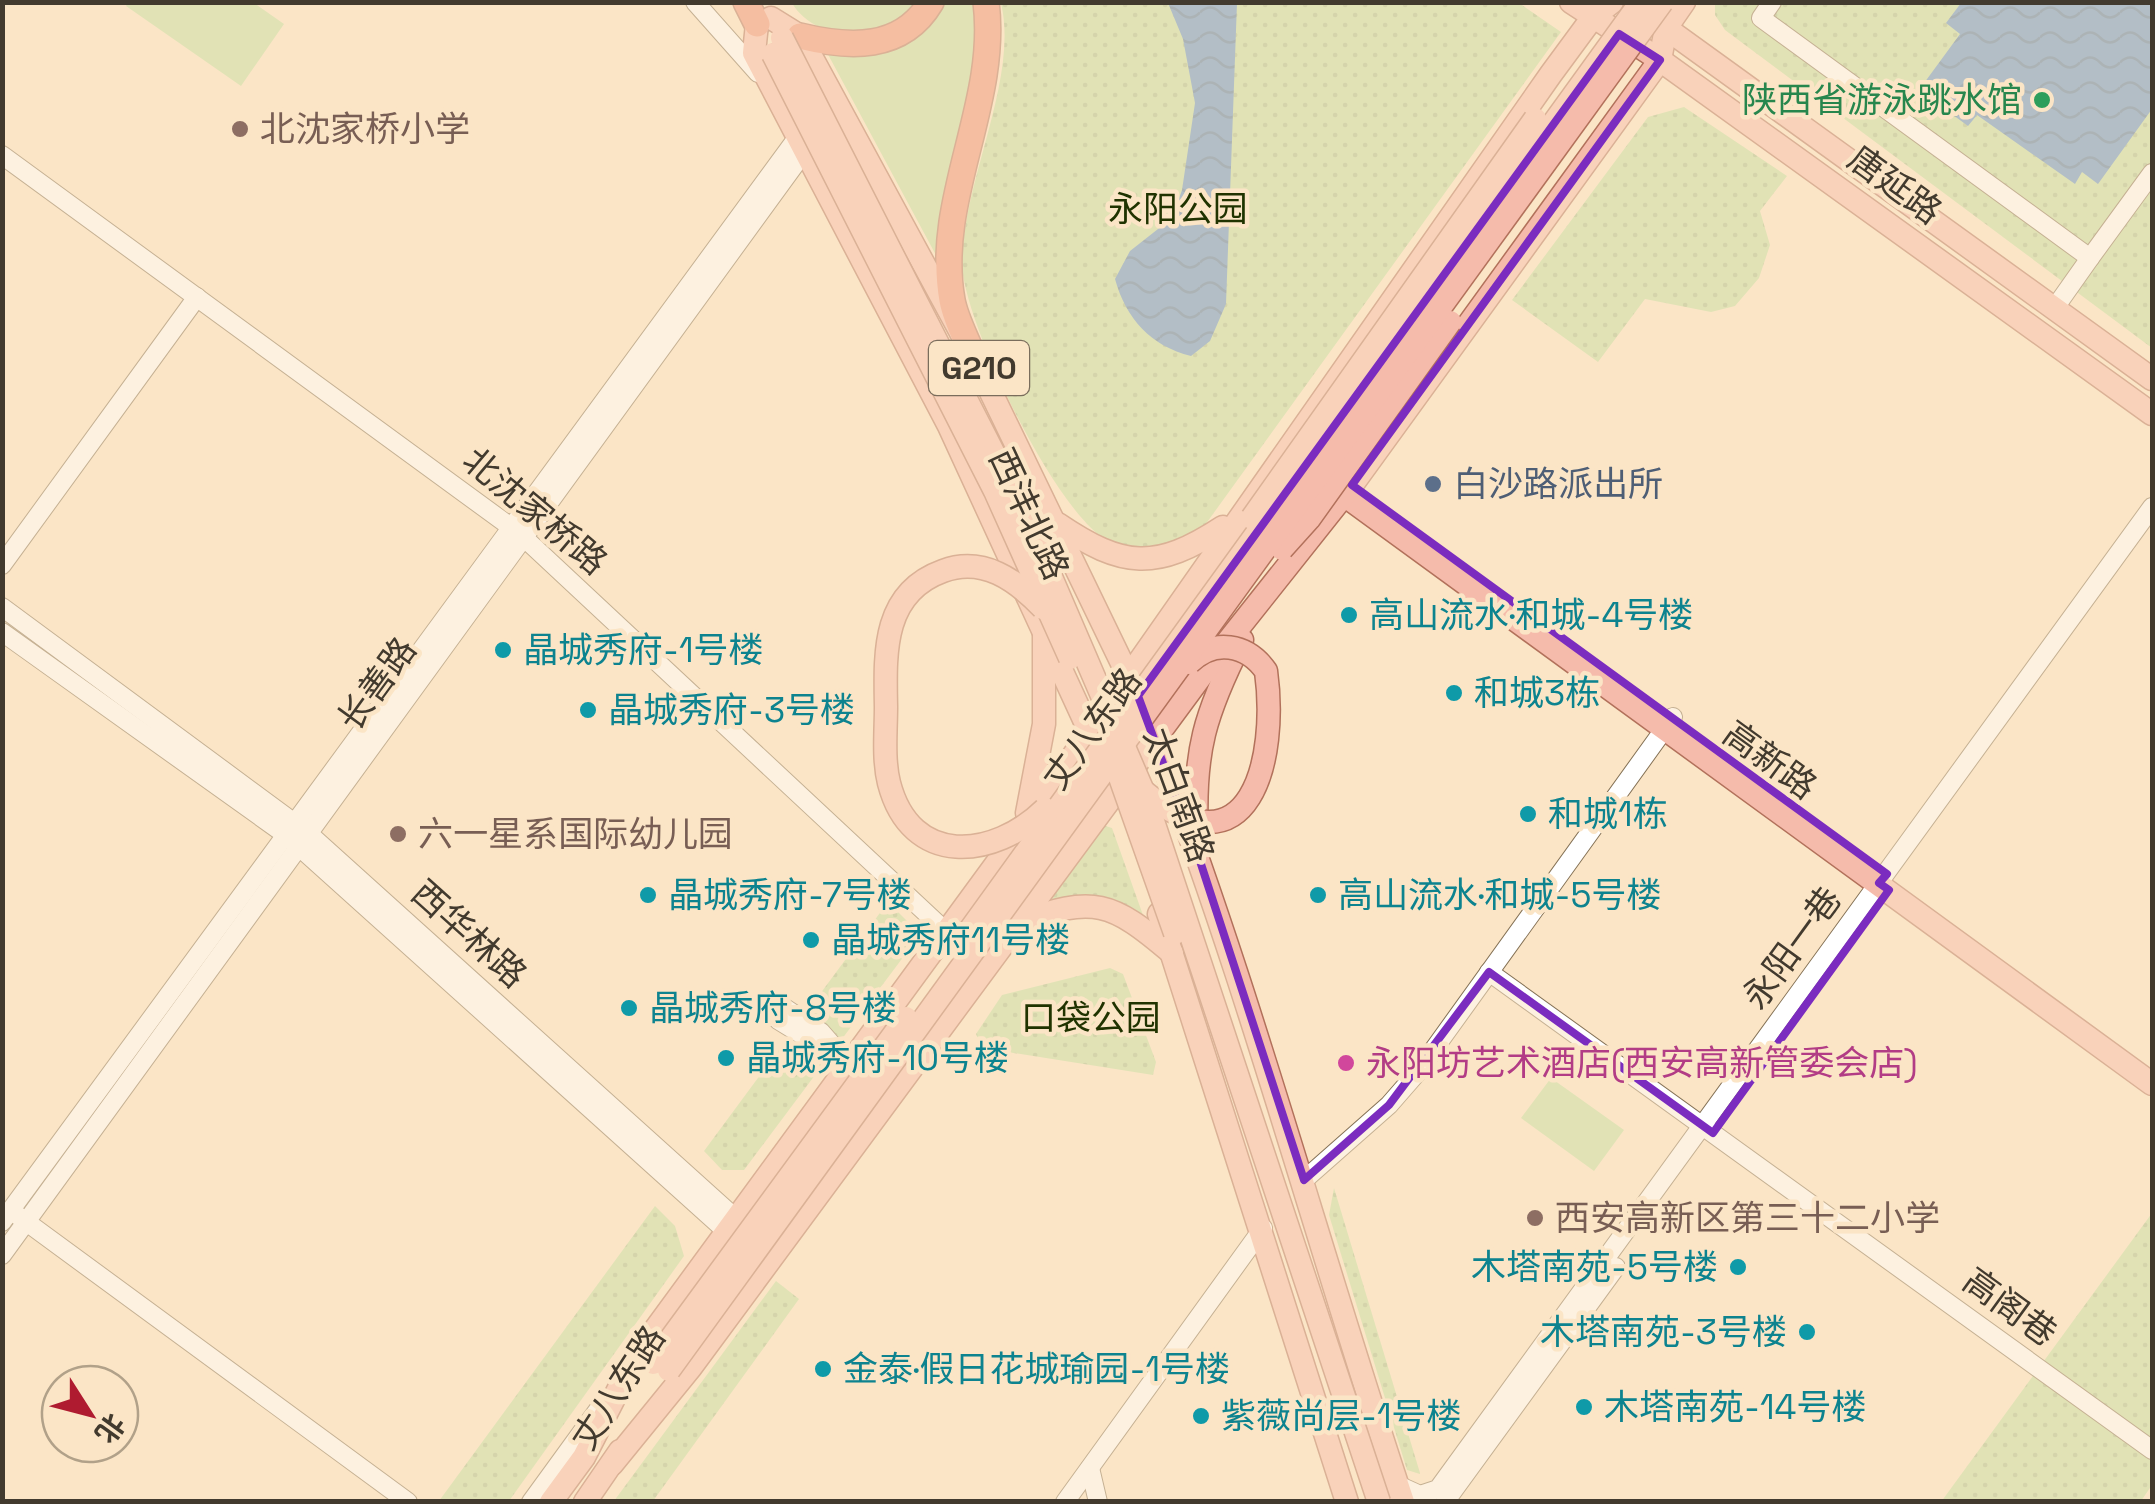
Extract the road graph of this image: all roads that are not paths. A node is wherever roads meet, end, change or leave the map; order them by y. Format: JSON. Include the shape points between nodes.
{"nodes":[{"id":1,"x":696,"y":2,"type":"edge"},
{"id":2,"x":932,"y":2,"type":"edge"},
{"id":3,"x":986,"y":2,"type":"edge"},
{"id":4,"x":1572,"y":2,"type":"edge"},
{"id":5,"x":1629,"y":2,"type":"edge"},
{"id":6,"x":1641,"y":2,"type":"edge"},
{"id":7,"x":1662,"y":2,"type":"edge"},
{"id":8,"x":1684,"y":2,"type":"edge"},
{"id":9,"x":1772,"y":2,"type":"edge"},
{"id":10,"x":1603,"y":10,"type":"edge"},
{"id":11,"x":765,"y":20,"type":"edge"},
{"id":12,"x":1666,"y":28,"type":"junction"},
{"id":13,"x":1660,"y":60,"type":"junction"},
{"id":14,"x":1552,"y":74,"type":"junction"},
{"id":15,"x":773,"y":90,"type":"junction"},
{"id":16,"x":1609,"y":129,"type":"junction"},
{"id":17,"x":801,"y":145,"type":"junction"},
{"id":18,"x":2,"y":155,"type":"edge"},
{"id":19,"x":2152,"y":173,"type":"edge"},
{"id":20,"x":2090,"y":258,"type":"junction"},
{"id":21,"x":197,"y":297,"type":"junction"},
{"id":22,"x":2054,"y":308,"type":"junction"},
{"id":23,"x":971,"y":351,"type":"junction"},
{"id":24,"x":2152,"y":379,"type":"edge"},
{"id":25,"x":2152,"y":414,"type":"edge"},
{"id":26,"x":1348,"y":490,"type":"junction"},
{"id":27,"x":2152,"y":507,"type":"edge"},
{"id":28,"x":1234,"y":520,"type":"junction"},
{"id":29,"x":1055,"y":522,"type":"junction"},
{"id":30,"x":2152,"y":528,"type":"edge"},
{"id":31,"x":518,"y":532,"type":"junction"},
{"id":32,"x":2,"y":565,"type":"edge"},
{"id":33,"x":1264,"y":598,"type":"junction"},
{"id":34,"x":2,"y":606,"type":"edge"},
{"id":35,"x":1048,"y":623,"type":"junction"},
{"id":36,"x":2,"y":632,"type":"edge"},
{"id":37,"x":1188,"y":643,"type":"junction"},
{"id":38,"x":1130,"y":676,"type":"junction"},
{"id":39,"x":1170,"y":681,"type":"junction"},
{"id":40,"x":1669,"y":722,"type":"junction"},
{"id":41,"x":1090,"y":732,"type":"junction"},
{"id":42,"x":1154,"y":740,"type":"junction"},
{"id":43,"x":1076,"y":779,"type":"junction"},
{"id":44,"x":1143,"y":791,"type":"junction"},
{"id":45,"x":1115,"y":793,"type":"junction"},
{"id":46,"x":1024,"y":826,"type":"junction"},
{"id":47,"x":296,"y":835,"type":"junction"},
{"id":48,"x":1199,"y":858,"type":"junction"},
{"id":49,"x":1888,"y":881,"type":"junction"},
{"id":50,"x":1018,"y":923,"type":"junction"},
{"id":51,"x":945,"y":931,"type":"junction"},
{"id":52,"x":1174,"y":954,"type":"junction"},
{"id":53,"x":986,"y":966,"type":"junction"},
{"id":54,"x":1489,"y":972,"type":"junction"},
{"id":55,"x":2152,"y":1066,"type":"edge"},
{"id":56,"x":2152,"y":1084,"type":"edge"},
{"id":57,"x":1709,"y":1129,"type":"junction"},
{"id":58,"x":1304,"y":1180,"type":"junction"},
{"id":59,"x":5,"y":1212,"type":"edge"},
{"id":60,"x":26,"y":1222,"type":"junction"},
{"id":61,"x":730,"y":1223,"type":"junction"},
{"id":62,"x":1263,"y":1228,"type":"junction"},
{"id":63,"x":2,"y":1255,"type":"edge"},
{"id":64,"x":652,"y":1364,"type":"junction"},
{"id":65,"x":2152,"y":1450,"type":"edge"},
{"id":66,"x":612,"y":1464,"type":"junction"},
{"id":67,"x":1090,"y":1468,"type":"junction"},
{"id":68,"x":1400,"y":1493,"type":"edge"},
{"id":69,"x":408,"y":1502,"type":"edge"},
{"id":70,"x":531,"y":1502,"type":"edge"},
{"id":71,"x":551,"y":1502,"type":"edge"},
{"id":72,"x":584,"y":1502,"type":"edge"},
{"id":73,"x":1066,"y":1502,"type":"edge"},
{"id":74,"x":1098,"y":1502,"type":"edge"},
{"id":75,"x":1346,"y":1502,"type":"edge"},
{"id":76,"x":1364,"y":1502,"type":"edge"},
{"id":77,"x":1379,"y":1502,"type":"edge"},
{"id":78,"x":1445,"y":1502,"type":"edge"}],
"edges":[{"from":1,"to":15,"type":"street"},
{"from":2,"to":11,"type":"highway","via":[[886,41],[858,46]]},
{"from":3,"to":23,"type":"highway","via":[[985,84],[950,246],[953,304]]},
{"from":4,"to":10,"type":"main road","name":"唐延路"},
{"from":5,"to":12,"type":"main road","name":"唐延路"},
{"from":6,"to":37,"type":"main road","name":"丈八东路","bridge":true},
{"from":7,"to":37,"type":"main road","name":"丈八东路","bridge":true},
{"from":8,"to":12,"type":"main road"},
{"from":9,"to":20,"type":"street","via":[[1761,18]]},
{"from":10,"to":13,"type":"main road","name":"唐延路"},
{"from":10,"to":14,"type":"main road"},
{"from":11,"to":15,"type":"main road","name":"西沣北路","via":[[754,54]]},
{"from":11,"to":23,"type":"main road","name":"西沣北路","number":"G210"},
{"from":11,"to":35,"type":"main road","name":"太白南路","bridge":true,"via":[[995,491]]},
{"from":11,"to":44,"type":"main road","name":"太白南路","bridge":true,"via":[[1020,505]]},
{"from":12,"to":13,"type":"main road"},
{"from":12,"to":22,"type":"main road","name":"唐延路"},
{"from":13,"to":16,"type":"main road"},
{"from":13,"to":25,"type":"main road","name":"唐延路"},
{"from":14,"to":28,"type":"main road","name":"丈八东路"},
{"from":14,"to":37,"type":"main road","bridge":true,"via":[[1534,119],[1267,493]]},
{"from":15,"to":17,"type":"main road","name":"西沣北路"},
{"from":16,"to":26,"type":"main road"},
{"from":16,"to":37,"type":"main road","bridge":true,"via":[[1555,176],[1308,519]]},
{"from":17,"to":31,"type":"street","name":"长善路"},
{"from":17,"to":35,"type":"main road","name":"西沣北路"},
{"from":18,"to":21,"type":"street","name":"北沈家桥路"},
{"from":19,"to":20,"type":"street"},
{"from":20,"to":22,"type":"street"},
{"from":21,"to":31,"type":"street","name":"北沈家桥路"},
{"from":21,"to":32,"type":"street"},
{"from":22,"to":24,"type":"main road","name":"唐延路"},
{"from":23,"to":29,"type":"main road","name":"西沣北路","number":"G210"},
{"from":26,"to":33,"type":"main road"},
{"from":26,"to":40,"type":"main road","name":"高新路"},
{"from":27,"to":49,"type":"street","name":"永阳一巷"},
{"from":28,"to":29,"type":"main road","via":[[1190,549],[1138,560],[1114,556]]},
{"from":28,"to":38,"type":"main road","name":"丈八东路"},
{"from":29,"to":38,"type":"main road","name":"西沣北路","number":"G210"},
{"from":30,"to":49,"type":"street","name":"永阳一巷"},
{"from":31,"to":47,"type":"street","name":"长善路"},
{"from":31,"to":51,"type":"street","name":"北沈家桥路"},
{"from":33,"to":42,"type":"main road"},
{"from":33,"to":48,"type":"main road","via":[[1214,694],[1197,752]]},
{"from":34,"to":47,"type":"street","name":"西华林路"},
{"from":35,"to":41,"type":"main road","name":"西沣北路"},
{"from":35,"to":43,"type":"main road","bridge":true,"via":[[1027,592],[982,567],[957,566],[928,576],[905,595],[885,645],[887,768],[912,826],[928,838],[971,849],[996,843],[1034,820]]},
{"from":35,"to":46,"type":"main road","via":[[1044,724]]},
{"from":35,"to":76,"type":"main road","name":"太白南路","bridge":true,"via":[[1102,728]]},
{"from":36,"to":47,"type":"street","name":"西华林路"},
{"from":37,"to":39,"type":"main road","name":"丈八东路","bridge":true},
{"from":37,"to":43,"type":"main road","name":"丈八东路","bridge":true},
{"from":38,"to":41,"type":"main road","name":"丈八东路"},
{"from":38,"to":42,"type":"main road","name":"西沣北路","number":"G210"},
{"from":39,"to":44,"type":"main road","bridge":true,"via":[[1214,649],[1230,646],[1257,658],[1270,694],[1263,776],[1238,810],[1216,821],[1167,810]]},
{"from":39,"to":64,"type":"main road","name":"丈八东路","bridge":true},
{"from":40,"to":49,"type":"main road","name":"高新路"},
{"from":40,"to":54,"type":"street"},
{"from":41,"to":45,"type":"main road","name":"西沣北路"},
{"from":41,"to":46,"type":"main road","name":"丈八东路"},
{"from":42,"to":45,"type":"main road"},
{"from":42,"to":48,"type":"main road","name":"太白南路"},
{"from":43,"to":64,"type":"main road","name":"丈八东路","bridge":true},
{"from":44,"to":77,"type":"main road","name":"太白南路","bridge":true},
{"from":45,"to":50,"type":"main road"},
{"from":45,"to":52,"type":"main road","name":"太白南路"},
{"from":46,"to":51,"type":"main road","name":"丈八东路"},
{"from":47,"to":59,"type":"street","name":"长善路"},
{"from":47,"to":60,"type":"street","name":"长善路"},
{"from":47,"to":61,"type":"street","name":"西华林路"},
{"from":48,"to":58,"type":"main road","name":"太白南路"},
{"from":49,"to":55,"type":"main road","name":"高新路"},
{"from":49,"to":56,"type":"main road","name":"高新路"},
{"from":49,"to":57,"type":"street","name":"永阳一巷"},
{"from":50,"to":52,"type":"main road","via":[[1064,906],[1099,906],[1117,911]]},
{"from":50,"to":53,"type":"main road"},
{"from":51,"to":53,"type":"street","name":"北沈家桥路"},
{"from":51,"to":61,"type":"main road","name":"丈八东路"},
{"from":52,"to":62,"type":"main road","name":"太白南路"},
{"from":53,"to":66,"type":"main road"},
{"from":54,"to":57,"type":"street","name":"高阁巷"},
{"from":54,"to":58,"type":"street","via":[[1389,1105]]},
{"from":57,"to":65,"type":"street","name":"高阁巷"},
{"from":57,"to":68,"type":"street","name":"永阳一巷","via":[[1438,1489]]},
{"from":57,"to":78,"type":"street","name":"永阳一巷"},
{"from":58,"to":68,"type":"main road","name":"太白南路"},
{"from":59,"to":60,"type":"street"},
{"from":60,"to":63,"type":"street","name":"长善路"},
{"from":60,"to":69,"type":"street"},
{"from":61,"to":64,"type":"main road","name":"丈八东路"},
{"from":62,"to":67,"type":"street"},
{"from":62,"to":75,"type":"main road","name":"太白南路"},
{"from":64,"to":66,"type":"main road","name":"丈八东路"},
{"from":64,"to":70,"type":"street"},
{"from":64,"to":71,"type":"main road","name":"丈八东路"},
{"from":66,"to":72,"type":"main road","name":"丈八东路"},
{"from":67,"to":73,"type":"street"},
{"from":67,"to":74,"type":"street"}]}
